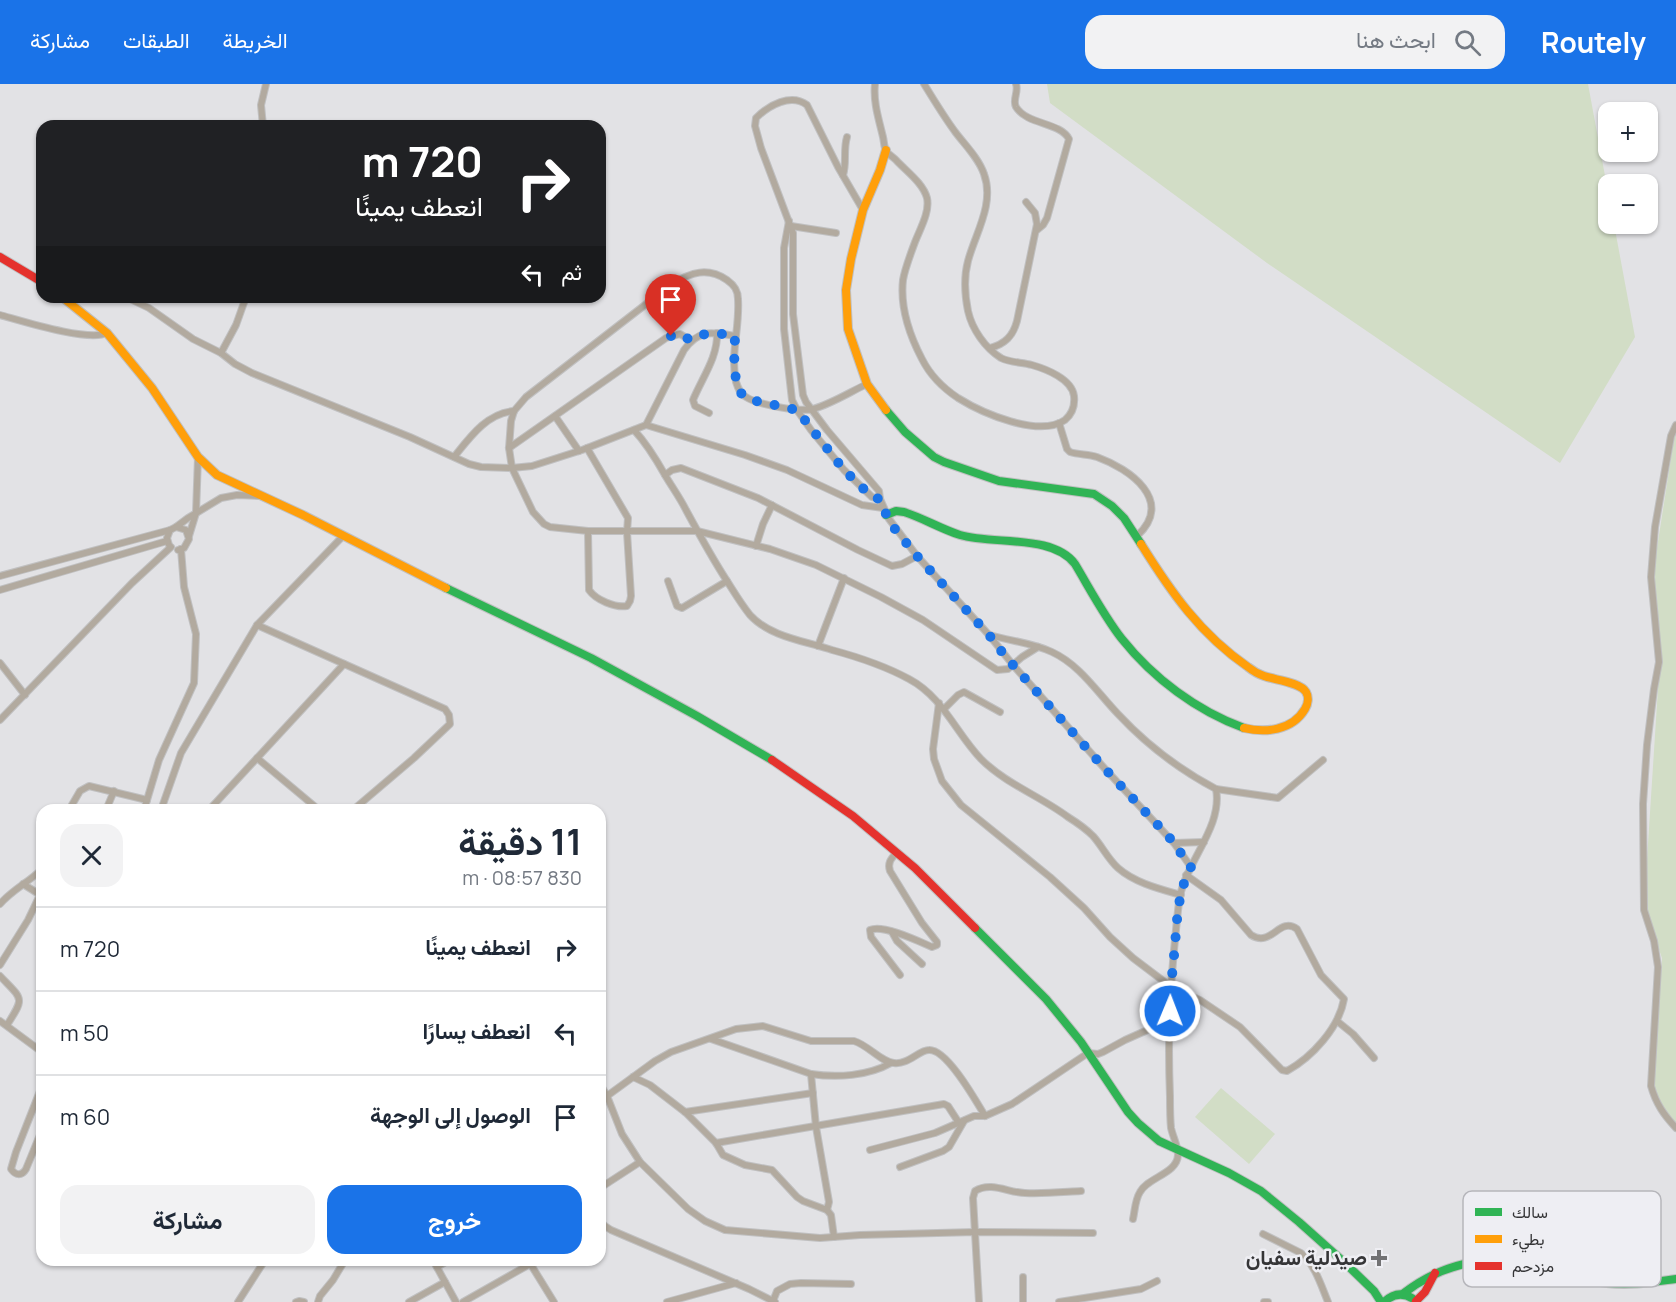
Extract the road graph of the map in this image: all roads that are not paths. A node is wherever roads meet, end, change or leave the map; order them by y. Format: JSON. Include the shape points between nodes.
{"nodes":[{"id":1,"x":266,"y":84,"type":"edge"},
{"id":2,"x":875,"y":84,"type":"edge"},
{"id":3,"x":924,"y":84,"type":"edge"},
{"id":4,"x":1016,"y":84,"type":"edge"},
{"id":5,"x":262,"y":120,"type":"edge"},
{"id":6,"x":847,"y":137,"type":"dead end"},
{"id":7,"x":886,"y":150,"type":"junction"},
{"id":8,"x":843,"y":175,"type":"junction"},
{"id":9,"x":1026,"y":202,"type":"dead end"},
{"id":10,"x":863,"y":210,"type":"junction"},
{"id":11,"x":790,"y":224,"type":"junction"},
{"id":12,"x":1037,"y":230,"type":"junction"},
{"id":13,"x":836,"y":233,"type":"dead end"},
{"id":14,"x":0,"y":256,"type":"edge"},
{"id":15,"x":36,"y":278,"type":"edge"},
{"id":16,"x":783,"y":293,"type":"junction"},
{"id":17,"x":793,"y":294,"type":"junction"},
{"id":18,"x":70,"y":303,"type":"edge"},
{"id":19,"x":139,"y":303,"type":"edge"},
{"id":20,"x":244,"y":303,"type":"edge"},
{"id":21,"x":0,"y":315,"type":"edge"},
{"id":22,"x":107,"y":333,"type":"junction"},
{"id":23,"x":717,"y":333,"type":"junction"},
{"id":24,"x":735,"y":336,"type":"junction"},
{"id":25,"x":690,"y":340,"type":"junction"},
{"id":26,"x":795,"y":342,"type":"junction"},
{"id":27,"x":785,"y":343,"type":"junction"},
{"id":28,"x":990,"y":348,"type":"junction"},
{"id":29,"x":221,"y":354,"type":"junction"},
{"id":30,"x":867,"y":384,"type":"junction"},
{"id":31,"x":811,"y":409,"type":"junction"},
{"id":32,"x":797,"y":410,"type":"junction"},
{"id":33,"x":514,"y":411,"type":"junction"},
{"id":34,"x":709,"y":413,"type":"dead end"},
{"id":35,"x":555,"y":416,"type":"junction"},
{"id":36,"x":1059,"y":423,"type":"junction"},
{"id":37,"x":645,"y":425,"type":"junction"},
{"id":38,"x":1676,"y":425,"type":"edge"},
{"id":39,"x":634,"y":430,"type":"junction"},
{"id":40,"x":509,"y":448,"type":"junction"},
{"id":41,"x":587,"y":448,"type":"junction"},
{"id":42,"x":579,"y":451,"type":"junction"},
{"id":43,"x":198,"y":457,"type":"junction"},
{"id":44,"x":454,"y":457,"type":"junction"},
{"id":45,"x":512,"y":468,"type":"junction"},
{"id":46,"x":665,"y":475,"type":"junction"},
{"id":47,"x":261,"y":496,"type":"junction"},
{"id":48,"x":880,"y":499,"type":"junction"},
{"id":49,"x":772,"y":505,"type":"junction"},
{"id":50,"x":884,"y":511,"type":"junction"},
{"id":51,"x":196,"y":513,"type":"junction"},
{"id":52,"x":173,"y":529,"type":"junction"},
{"id":53,"x":588,"y":531,"type":"junction"},
{"id":54,"x":697,"y":531,"type":"junction"},
{"id":55,"x":627,"y":532,"type":"junction"},
{"id":56,"x":189,"y":536,"type":"junction"},
{"id":57,"x":343,"y":536,"type":"junction"},
{"id":58,"x":1137,"y":536,"type":"junction"},
{"id":59,"x":169,"y":544,"type":"junction"},
{"id":60,"x":756,"y":546,"type":"junction"},
{"id":61,"x":181,"y":549,"type":"junction"},
{"id":62,"x":917,"y":556,"type":"junction"},
{"id":63,"x":0,"y":576,"type":"edge"},
{"id":64,"x":844,"y":578,"type":"junction"},
{"id":65,"x":668,"y":581,"type":"dead end"},
{"id":66,"x":727,"y":581,"type":"junction"},
{"id":67,"x":0,"y":590,"type":"edge"},
{"id":68,"x":257,"y":624,"type":"junction"},
{"id":69,"x":989,"y":635,"type":"junction"},
{"id":70,"x":818,"y":646,"type":"junction"},
{"id":71,"x":1038,"y":647,"type":"junction"},
{"id":72,"x":0,"y":663,"type":"edge"},
{"id":73,"x":344,"y":664,"type":"junction"},
{"id":74,"x":1013,"y":665,"type":"junction"},
{"id":75,"x":25,"y":695,"type":"junction"},
{"id":76,"x":942,"y":706,"type":"junction"},
{"id":77,"x":1000,"y":712,"type":"dead end"},
{"id":78,"x":0,"y":720,"type":"edge"},
{"id":79,"x":257,"y":758,"type":"junction"},
{"id":80,"x":1323,"y":760,"type":"dead end"},
{"id":81,"x":1216,"y":789,"type":"junction"},
{"id":82,"x":114,"y":791,"type":"junction"},
{"id":83,"x":147,"y":800,"type":"junction"},
{"id":84,"x":72,"y":804,"type":"edge"},
{"id":85,"x":109,"y":804,"type":"edge"},
{"id":86,"x":146,"y":804,"type":"edge"},
{"id":87,"x":163,"y":804,"type":"edge"},
{"id":88,"x":215,"y":804,"type":"edge"},
{"id":89,"x":312,"y":804,"type":"edge"},
{"id":90,"x":360,"y":804,"type":"edge"},
{"id":91,"x":1204,"y":842,"type":"junction"},
{"id":92,"x":1174,"y":843,"type":"junction"},
{"id":93,"x":897,"y":852,"type":"junction"},
{"id":94,"x":1191,"y":867,"type":"junction"},
{"id":95,"x":36,"y":874,"type":"edge"},
{"id":96,"x":1186,"y":875,"type":"junction"},
{"id":97,"x":24,"y":884,"type":"junction"},
{"id":98,"x":36,"y":892,"type":"edge"},
{"id":99,"x":1180,"y":895,"type":"junction"},
{"id":100,"x":0,"y":904,"type":"edge"},
{"id":101,"x":36,"y":905,"type":"edge"},
{"id":102,"x":892,"y":932,"type":"junction"},
{"id":103,"x":922,"y":964,"type":"dead end"},
{"id":104,"x":0,"y":965,"type":"edge"},
{"id":105,"x":900,"y":975,"type":"dead end"},
{"id":106,"x":0,"y":976,"type":"edge"},
{"id":107,"x":1170,"y":986,"type":"junction"},
{"id":108,"x":1170,"y":1020,"type":"junction"},
{"id":109,"x":0,"y":1021,"type":"edge"},
{"id":110,"x":1337,"y":1021,"type":"junction"},
{"id":111,"x":7,"y":1025,"type":"junction"},
{"id":112,"x":710,"y":1038,"type":"junction"},
{"id":113,"x":36,"y":1047,"type":"edge"},
{"id":114,"x":1088,"y":1053,"type":"junction"},
{"id":115,"x":1374,"y":1058,"type":"dead end"},
{"id":116,"x":891,"y":1063,"type":"junction"},
{"id":117,"x":812,"y":1074,"type":"junction"},
{"id":118,"x":633,"y":1077,"type":"junction"},
{"id":119,"x":813,"y":1093,"type":"junction"},
{"id":120,"x":607,"y":1096,"type":"joint"},
{"id":121,"x":36,"y":1101,"type":"edge"},
{"id":122,"x":685,"y":1112,"type":"junction"},
{"id":123,"x":985,"y":1116,"type":"junction"},
{"id":124,"x":962,"y":1122,"type":"junction"},
{"id":125,"x":816,"y":1126,"type":"junction"},
{"id":126,"x":1676,"y":1128,"type":"edge"},
{"id":127,"x":717,"y":1143,"type":"junction"},
{"id":128,"x":36,"y":1144,"type":"edge"},
{"id":129,"x":1177,"y":1149,"type":"junction"},
{"id":130,"x":870,"y":1150,"type":"dead end"},
{"id":131,"x":640,"y":1162,"type":"junction"},
{"id":132,"x":900,"y":1167,"type":"dead end"},
{"id":133,"x":606,"y":1184,"type":"edge"},
{"id":134,"x":1081,"y":1191,"type":"dead end"},
{"id":135,"x":827,"y":1210,"type":"junction"},
{"id":136,"x":1133,"y":1219,"type":"dead end"},
{"id":137,"x":606,"y":1227,"type":"edge"},
{"id":138,"x":975,"y":1232,"type":"junction"},
{"id":139,"x":1093,"y":1233,"type":"dead end"},
{"id":140,"x":1263,"y":1234,"type":"dead end"},
{"id":141,"x":834,"y":1237,"type":"junction"},
{"id":142,"x":1463,"y":1264,"type":"edge"},
{"id":143,"x":262,"y":1266,"type":"edge"},
{"id":144,"x":341,"y":1266,"type":"edge"},
{"id":145,"x":522,"y":1266,"type":"edge"},
{"id":146,"x":532,"y":1266,"type":"edge"},
{"id":147,"x":437,"y":1267,"type":"edge"},
{"id":148,"x":1435,"y":1274,"type":"junction"},
{"id":149,"x":1023,"y":1278,"type":"dead end"},
{"id":150,"x":1676,"y":1279,"type":"edge"},
{"id":151,"x":1157,"y":1281,"type":"dead end"},
{"id":152,"x":1661,"y":1281,"type":"edge"},
{"id":153,"x":445,"y":1282,"type":"junction"},
{"id":154,"x":736,"y":1283,"type":"junction"},
{"id":155,"x":851,"y":1284,"type":"dead end"},
{"id":156,"x":1404,"y":1293,"type":"junction"},
{"id":157,"x":774,"y":1301,"type":"edge"},
{"id":158,"x":1071,"y":1301,"type":"edge"},
{"id":159,"x":1417,"y":1301,"type":"edge"},
{"id":160,"x":238,"y":1302,"type":"edge"},
{"id":161,"x":296,"y":1302,"type":"edge"},
{"id":162,"x":304,"y":1302,"type":"edge"},
{"id":163,"x":318,"y":1302,"type":"edge"},
{"id":164,"x":409,"y":1302,"type":"edge"},
{"id":165,"x":456,"y":1302,"type":"edge"},
{"id":166,"x":463,"y":1302,"type":"edge"},
{"id":167,"x":554,"y":1302,"type":"edge"},
{"id":168,"x":667,"y":1302,"type":"edge"},
{"id":169,"x":979,"y":1302,"type":"edge"},
{"id":170,"x":1023,"y":1302,"type":"edge"},
{"id":171,"x":1059,"y":1302,"type":"edge"},
{"id":172,"x":1328,"y":1302,"type":"edge"},
{"id":173,"x":1383,"y":1302,"type":"edge"}],
"edges":[{"from":1,"to":5,"type":"street"},
{"from":2,"to":7,"type":"street","via":[[875,103]]},
{"from":3,"to":28,"type":"street","via":[[985,175],[985,209],[968,262],[967,291],[973,325]]},
{"from":4,"to":12,"type":"street","via":[[1017,108],[1024,115],[1062,131],[1069,139],[1047,218]]},
{"from":6,"to":8,"type":"street"},
{"from":7,"to":10,"type":"street"},
{"from":7,"to":36,"type":"street","via":[[914,179],[927,200],[903,279],[905,312],[926,367],[957,397],[1006,420],[1038,426]]},
{"from":8,"to":10,"type":"street"},
{"from":8,"to":11,"type":"street","via":[[804,102],[790,100],[761,113],[755,121],[758,136]]},
{"from":9,"to":12,"type":"street","via":[[1035,213]]},
{"from":10,"to":30,"type":"street","via":[[847,278],[846,317]]},
{"from":11,"to":13,"type":"street"},
{"from":11,"to":16,"type":"street","via":[[784,248]]},
{"from":11,"to":17,"type":"street","via":[[794,238]]},
{"from":12,"to":28,"type":"street","via":[[1015,330],[1005,342]]},
{"from":14,"to":15,"type":"street"},
{"from":16,"to":17,"type":"street"},
{"from":16,"to":27,"type":"street"},
{"from":17,"to":26,"type":"street"},
{"from":18,"to":22,"type":"street"},
{"from":19,"to":29,"type":"street"},
{"from":20,"to":29,"type":"street"},
{"from":21,"to":22,"type":"street","via":[[90,336]]},
{"from":22,"to":43,"type":"street","via":[[152,387]]},
{"from":23,"to":24,"type":"street"},
{"from":23,"to":25,"type":"street"},
{"from":23,"to":34,"type":"street","via":[[713,356],[693,400],[697,408]]},
{"from":24,"to":32,"type":"street","via":[[734,369],[743,396]]},
{"from":24,"to":33,"type":"street","via":[[735,287],[712,272],[683,276],[546,380]]},
{"from":25,"to":35,"type":"street","via":[[680,334],[666,338]]},
{"from":25,"to":37,"type":"street"},
{"from":26,"to":27,"type":"street"},
{"from":26,"to":31,"type":"street","via":[[802,395]]},
{"from":27,"to":32,"type":"street","via":[[790,392]]},
{"from":28,"to":36,"type":"street","via":[[1008,361],[1033,365],[1068,383],[1074,395],[1073,409]]},
{"from":29,"to":44,"type":"street","via":[[252,373]]},
{"from":30,"to":31,"type":"street"},
{"from":30,"to":58,"type":"street","via":[[894,421],[944,462],[999,481],[1094,494],[1121,514]]},
{"from":31,"to":32,"type":"street"},
{"from":31,"to":48,"type":"street","via":[[879,491]]},
{"from":32,"to":48,"type":"street","via":[[844,470],[872,497]]},
{"from":33,"to":40,"type":"street"},
{"from":33,"to":44,"type":"street","via":[[487,421]]},
{"from":35,"to":40,"type":"street"},
{"from":35,"to":42,"type":"street"},
{"from":36,"to":58,"type":"street","via":[[1070,452],[1107,462],[1127,472],[1144,488],[1152,512]]},
{"from":37,"to":39,"type":"street"},
{"from":37,"to":50,"type":"street","via":[[745,454]]},
{"from":38,"to":126,"type":"street","via":[[1655,527],[1651,578],[1659,662],[1647,745],[1642,877],[1644,910],[1658,967],[1651,1086],[1656,1103]]},
{"from":39,"to":41,"type":"street"},
{"from":39,"to":46,"type":"street"},
{"from":40,"to":45,"type":"street"},
{"from":41,"to":42,"type":"street"},
{"from":41,"to":55,"type":"street","via":[[625,511]]},
{"from":42,"to":45,"type":"street"},
{"from":43,"to":47,"type":"street","via":[[217,475]]},
{"from":43,"to":51,"type":"street"},
{"from":44,"to":45,"type":"street","via":[[481,467]]},
{"from":45,"to":53,"type":"street","via":[[538,520],[550,527]]},
{"from":46,"to":49,"type":"street","via":[[677,468],[687,470]]},
{"from":46,"to":54,"type":"street"},
{"from":47,"to":51,"type":"street","via":[[221,498]]},
{"from":47,"to":57,"type":"street"},
{"from":48,"to":50,"type":"street"},
{"from":49,"to":60,"type":"street"},
{"from":49,"to":62,"type":"street","via":[[892,566]]},
{"from":50,"to":58,"type":"street","via":[[903,511],[961,536],[1042,546],[1067,554],[1122,638],[1151,670],[1181,694],[1230,724],[1254,730],[1278,730],[1299,717],[1308,701],[1302,687],[1251,669],[1218,644],[1178,600]]},
{"from":50,"to":62,"type":"street"},
{"from":51,"to":52,"type":"street"},
{"from":51,"to":56,"type":"street"},
{"from":52,"to":56,"type":"street","via":[[183,528]]},
{"from":52,"to":59,"type":"street"},
{"from":52,"to":63,"type":"street"},
{"from":53,"to":55,"type":"street"},
{"from":53,"to":55,"type":"street","via":[[589,590],[622,607],[631,599]]},
{"from":54,"to":55,"type":"street"},
{"from":54,"to":60,"type":"street"},
{"from":54,"to":66,"type":"street"},
{"from":56,"to":61,"type":"street","via":[[189,543]]},
{"from":57,"to":68,"type":"street"},
{"from":57,"to":93,"type":"street","via":[[591,658],[697,716],[776,762]]},
{"from":59,"to":61,"type":"street"},
{"from":59,"to":67,"type":"street"},
{"from":59,"to":75,"type":"street"},
{"from":60,"to":64,"type":"street"},
{"from":61,"to":83,"type":"street","via":[[184,587],[196,634],[194,683],[159,760]]},
{"from":62,"to":69,"type":"street"},
{"from":64,"to":70,"type":"street"},
{"from":64,"to":74,"type":"street","via":[[923,620],[995,669]]},
{"from":65,"to":66,"type":"street","via":[[677,606],[682,608]]},
{"from":66,"to":70,"type":"street","via":[[760,624]]},
{"from":68,"to":73,"type":"street"},
{"from":68,"to":87,"type":"street","via":[[181,753]]},
{"from":69,"to":71,"type":"street"},
{"from":69,"to":74,"type":"street"},
{"from":70,"to":76,"type":"street","via":[[909,679]]},
{"from":71,"to":74,"type":"street"},
{"from":71,"to":81,"type":"street","via":[[1072,665],[1146,742]]},
{"from":72,"to":75,"type":"street"},
{"from":73,"to":79,"type":"street"},
{"from":73,"to":90,"type":"street","via":[[445,709],[449,715],[450,724]]},
{"from":74,"to":92,"type":"street"},
{"from":75,"to":78,"type":"street"},
{"from":76,"to":77,"type":"street","via":[[964,692]]},
{"from":76,"to":99,"type":"street","via":[[993,770],[1092,835],[1131,877]]},
{"from":76,"to":107,"type":"street","via":[[933,749],[942,781],[950,792],[1084,908],[1110,938]]},
{"from":79,"to":88,"type":"street"},
{"from":79,"to":89,"type":"street"},
{"from":80,"to":81,"type":"street","via":[[1278,798]]},
{"from":81,"to":91,"type":"street","via":[[1216,805]]},
{"from":82,"to":83,"type":"street"},
{"from":82,"to":84,"type":"street","via":[[89,786],[80,791]]},
{"from":82,"to":85,"type":"street"},
{"from":83,"to":86,"type":"street"},
{"from":91,"to":92,"type":"street"},
{"from":91,"to":94,"type":"street"},
{"from":92,"to":94,"type":"street"},
{"from":93,"to":102,"type":"street","via":[[890,860],[890,871],[937,944],[932,947]]},
{"from":93,"to":114,"type":"street","via":[[1046,999]]},
{"from":94,"to":96,"type":"street"},
{"from":95,"to":97,"type":"street"},
{"from":96,"to":99,"type":"street"},
{"from":96,"to":110,"type":"street","via":[[1221,900],[1257,939],[1266,938],[1286,925],[1297,929],[1321,975],[1344,999]]},
{"from":97,"to":98,"type":"street"},
{"from":97,"to":100,"type":"street"},
{"from":99,"to":107,"type":"street"},
{"from":101,"to":104,"type":"street"},
{"from":102,"to":103,"type":"street"},
{"from":102,"to":105,"type":"street","via":[[880,928],[869,931]]},
{"from":106,"to":111,"type":"street","via":[[20,996],[19,1006]]},
{"from":107,"to":108,"type":"street"},
{"from":107,"to":110,"type":"street","via":[[1200,1000],[1240,1027],[1285,1071],[1313,1051]]},
{"from":108,"to":114,"type":"street","via":[[1103,1052]]},
{"from":108,"to":129,"type":"street","via":[[1170,1121]]},
{"from":109,"to":111,"type":"street"},
{"from":110,"to":115,"type":"street"},
{"from":111,"to":113,"type":"street"},
{"from":112,"to":116,"type":"street","via":[[736,1029],[763,1026],[811,1041],[854,1041]]},
{"from":112,"to":117,"type":"street"},
{"from":112,"to":118,"type":"street","via":[[655,1060]]},
{"from":114,"to":123,"type":"street","via":[[1012,1104]]},
{"from":114,"to":129,"type":"street","via":[[1138,1124]]},
{"from":116,"to":117,"type":"street","via":[[865,1072]]},
{"from":116,"to":123,"type":"street","via":[[929,1050],[945,1058]]},
{"from":117,"to":119,"type":"street"},
{"from":118,"to":120,"type":"street"},
{"from":118,"to":122,"type":"street"},
{"from":119,"to":122,"type":"street"},
{"from":119,"to":125,"type":"street"},
{"from":120,"to":131,"type":"street","via":[[622,1134]]},
{"from":121,"to":128,"type":"street","via":[[16,1152],[11,1169],[14,1173],[23,1174]]},
{"from":122,"to":127,"type":"street"},
{"from":123,"to":124,"type":"street"},
{"from":124,"to":125,"type":"street","via":[[944,1104]]},
{"from":124,"to":130,"type":"street"},
{"from":124,"to":132,"type":"street","via":[[943,1151]]},
{"from":125,"to":127,"type":"street"},
{"from":125,"to":135,"type":"street","via":[[828,1192]]},
{"from":127,"to":135,"type":"street","via":[[725,1156],[744,1165],[772,1170],[802,1201]]},
{"from":129,"to":136,"type":"street","via":[[1178,1156],[1168,1171],[1143,1187]]},
{"from":129,"to":173,"type":"street","via":[[1261,1191],[1337,1256]]},
{"from":131,"to":133,"type":"street"},
{"from":131,"to":141,"type":"street","via":[[688,1209],[714,1226]]},
{"from":134,"to":138,"type":"street","via":[[1022,1193],[979,1188],[974,1194]]},
{"from":135,"to":141,"type":"street"},
{"from":137,"to":154,"type":"street"},
{"from":138,"to":139,"type":"street"},
{"from":138,"to":141,"type":"street"},
{"from":138,"to":169,"type":"street"},
{"from":140,"to":172,"type":"street","via":[[1306,1256]]},
{"from":142,"to":148,"type":"street"},
{"from":143,"to":160,"type":"street"},
{"from":144,"to":163,"type":"street"},
{"from":145,"to":166,"type":"street"},
{"from":146,"to":167,"type":"street"},
{"from":147,"to":153,"type":"street"},
{"from":148,"to":156,"type":"street"},
{"from":148,"to":159,"type":"street"},
{"from":149,"to":170,"type":"street"},
{"from":150,"to":152,"type":"street"},
{"from":151,"to":158,"type":"street","via":[[1141,1289]]},
{"from":153,"to":164,"type":"street"},
{"from":153,"to":165,"type":"street"},
{"from":154,"to":157,"type":"street"},
{"from":154,"to":168,"type":"street"},
{"from":155,"to":157,"type":"street","via":[[790,1284],[777,1291]]},
{"from":156,"to":159,"type":"street"},
{"from":156,"to":173,"type":"street"},
{"from":158,"to":171,"type":"street"},
{"from":161,"to":162,"type":"street"}]}
